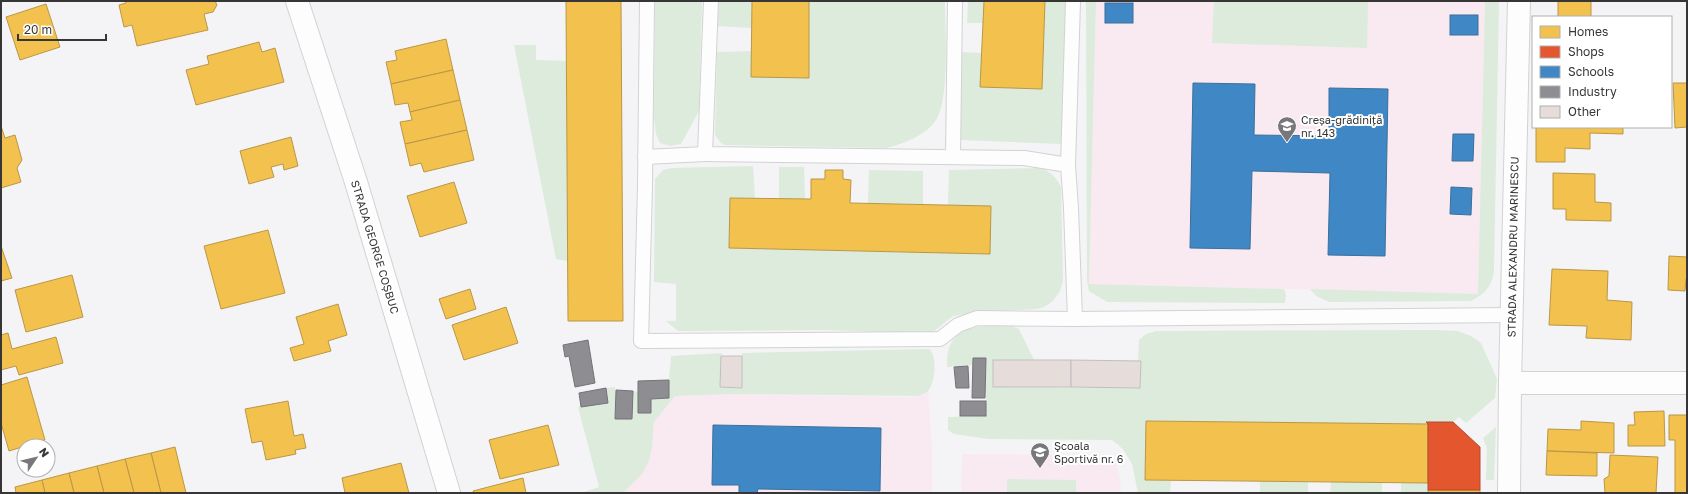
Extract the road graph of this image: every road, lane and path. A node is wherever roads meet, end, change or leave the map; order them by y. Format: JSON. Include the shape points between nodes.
{"nodes":[{"id":1,"x":297,"y":1,"type":"edge"},
{"id":2,"x":647,"y":1,"type":"edge"},
{"id":3,"x":711,"y":1,"type":"edge"},
{"id":4,"x":955,"y":1,"type":"edge"},
{"id":5,"x":1072,"y":1,"type":"edge"},
{"id":6,"x":1519,"y":1,"type":"edge"},
{"id":7,"x":705,"y":154,"type":"junction"},
{"id":8,"x":645,"y":157,"type":"junction"},
{"id":9,"x":953,"y":157,"type":"junction"},
{"id":10,"x":1068,"y":165,"type":"junction"},
{"id":11,"x":1511,"y":315,"type":"junction"},
{"id":12,"x":1075,"y":319,"type":"junction"},
{"id":13,"x":1510,"y":383,"type":"junction"},
{"id":14,"x":1687,"y":383,"type":"edge"},
{"id":15,"x":449,"y":493,"type":"edge"},
{"id":16,"x":1509,"y":493,"type":"edge"}],
"edges":[{"from":1,"to":15,"type":"street","name":"STRADA GEORGE COȘBUC","via":[[356,182]]},
{"from":2,"to":8,"type":"lane"},
{"from":3,"to":7,"type":"lane"},
{"from":4,"to":9,"type":"lane"},
{"from":5,"to":10,"type":"lane"},
{"from":6,"to":11,"type":"street","name":"STRADA ALEXANDRU MARINESCU"},
{"from":7,"to":8,"type":"lane"},
{"from":7,"to":9,"type":"lane"},
{"from":8,"to":12,"type":"lane","via":[[641,341],[940,339],[958,325],[976,318]]},
{"from":9,"to":10,"type":"lane","via":[[1024,158]]},
{"from":10,"to":12,"type":"lane"},
{"from":11,"to":12,"type":"lane"},
{"from":11,"to":13,"type":"street","name":"STRADA ALEXANDRU MARINESCU"},
{"from":13,"to":14,"type":"street"},
{"from":13,"to":16,"type":"street","name":"STRADA ALEXANDRU MARINESCU"}]}
